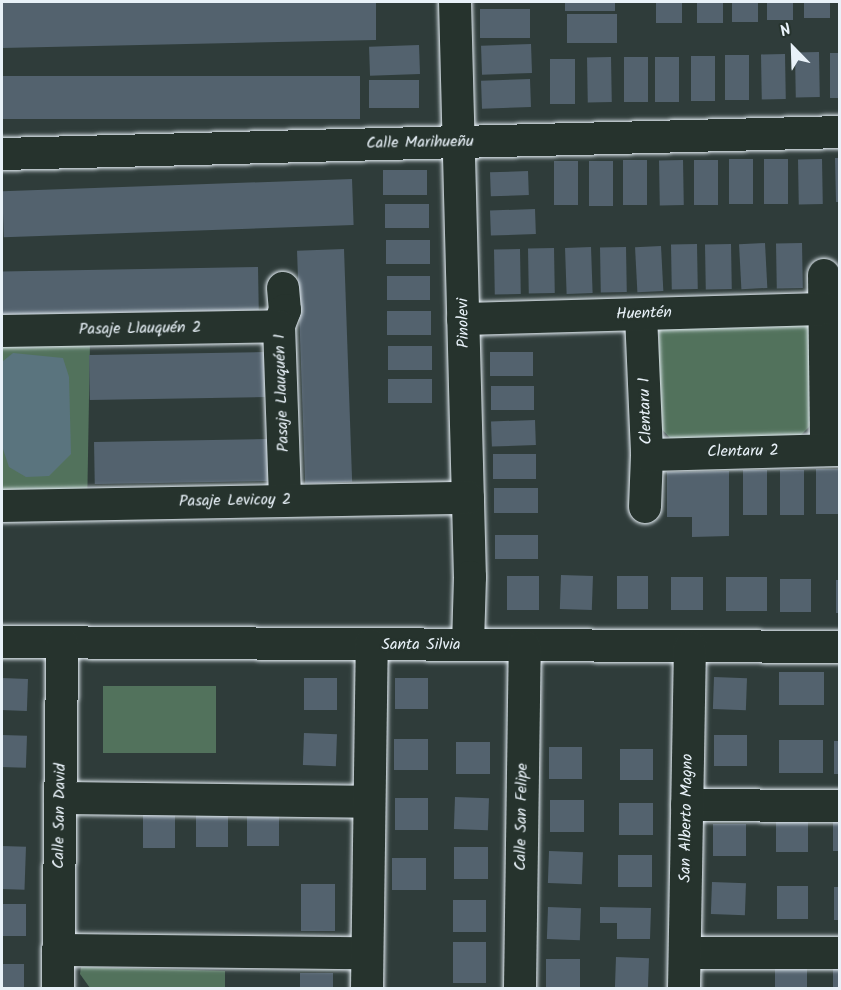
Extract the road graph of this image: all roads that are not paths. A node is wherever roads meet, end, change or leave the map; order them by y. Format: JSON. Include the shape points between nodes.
{"nodes":[{"id":1,"x":455,"y":2,"type":"edge"},
{"id":2,"x":840,"y":132,"type":"edge"},
{"id":3,"x":459,"y":142,"type":"junction"},
{"id":4,"x":2,"y":154,"type":"edge"},
{"id":5,"x":824,"y":275,"type":"dead end"},
{"id":6,"x":283,"y":288,"type":"dead end"},
{"id":7,"x":824,"y":309,"type":"junction"},
{"id":8,"x":641,"y":315,"type":"junction"},
{"id":9,"x":464,"y":320,"type":"junction"},
{"id":10,"x":279,"y":326,"type":"junction"},
{"id":11,"x":2,"y":331,"type":"edge"},
{"id":12,"x":833,"y":450,"type":"edge"},
{"id":13,"x":647,"y":455,"type":"junction"},
{"id":14,"x":468,"y":498,"type":"junction"},
{"id":15,"x":285,"y":500,"type":"junction"},
{"id":16,"x":2,"y":506,"type":"edge"},
{"id":17,"x":645,"y":507,"type":"dead end"},
{"id":18,"x":2,"y":642,"type":"edge"},
{"id":19,"x":62,"y":642,"type":"junction"},
{"id":20,"x":372,"y":645,"type":"junction"},
{"id":21,"x":468,"y":645,"type":"junction"},
{"id":22,"x":525,"y":646,"type":"junction"},
{"id":23,"x":690,"y":646,"type":"junction"},
{"id":24,"x":840,"y":648,"type":"edge"},
{"id":25,"x":60,"y":798,"type":"junction"},
{"id":26,"x":369,"y":802,"type":"junction"},
{"id":27,"x":687,"y":805,"type":"junction"},
{"id":28,"x":840,"y":806,"type":"edge"},
{"id":29,"x":58,"y":950,"type":"junction"},
{"id":30,"x":685,"y":952,"type":"junction"},
{"id":31,"x":367,"y":953,"type":"junction"},
{"id":32,"x":840,"y":953,"type":"edge"},
{"id":33,"x":58,"y":988,"type":"edge"},
{"id":34,"x":367,"y":988,"type":"edge"},
{"id":35,"x":520,"y":988,"type":"edge"},
{"id":36,"x":684,"y":988,"type":"edge"}],
"edges":[{"from":1,"to":3,"type":"street","name":"Pinolevi"},
{"from":2,"to":3,"type":"street","name":"Calle Marihueñu"},
{"from":3,"to":4,"type":"street","name":"Calle Marihueñu"},
{"from":3,"to":9,"type":"street","name":"Pinolevi"},
{"from":5,"to":7,"type":"street"},
{"from":6,"to":10,"type":"street","name":"Pasaje Llauquén 1","via":[[285,310]]},
{"from":7,"to":8,"type":"street","name":"Huentén"},
{"from":7,"to":12,"type":"street"},
{"from":8,"to":9,"type":"street","name":"Huentén"},
{"from":8,"to":13,"type":"street","name":"Clentaru 1"},
{"from":9,"to":14,"type":"street","name":"Pinolevi"},
{"from":10,"to":11,"type":"street","name":"Pasaje Llauquén 2"},
{"from":10,"to":15,"type":"street","name":"Pasaje Llauquén 1"},
{"from":12,"to":13,"type":"street","name":"Clentaru 2"},
{"from":13,"to":17,"type":"street","name":"Clentaru 1"},
{"from":14,"to":15,"type":"street","name":"Pasaje Levicoy 2"},
{"from":14,"to":21,"type":"street","name":"Pinolevi"},
{"from":15,"to":16,"type":"street","name":"Pasaje Levicoy 2"},
{"from":18,"to":19,"type":"street","name":"Santa Silvia"},
{"from":19,"to":20,"type":"street","name":"Santa Silvia"},
{"from":19,"to":25,"type":"street","name":"Calle San David"},
{"from":20,"to":21,"type":"street","name":"Santa Silvia"},
{"from":20,"to":26,"type":"street"},
{"from":21,"to":22,"type":"street","name":"Santa Silvia"},
{"from":22,"to":23,"type":"street","name":"Santa Silvia"},
{"from":22,"to":35,"type":"street","name":"Calle San Felipe"},
{"from":23,"to":24,"type":"street","name":"Santa Silvia"},
{"from":23,"to":27,"type":"street","name":"San Alberto Magno"},
{"from":25,"to":26,"type":"street"},
{"from":25,"to":29,"type":"street","name":"Calle San David"},
{"from":26,"to":31,"type":"street"},
{"from":27,"to":28,"type":"street"},
{"from":27,"to":30,"type":"street","name":"San Alberto Magno"},
{"from":29,"to":31,"type":"street"},
{"from":29,"to":33,"type":"street","name":"Calle San David"},
{"from":30,"to":32,"type":"street"},
{"from":30,"to":36,"type":"street","name":"San Alberto Magno"},
{"from":31,"to":34,"type":"street"}]}
